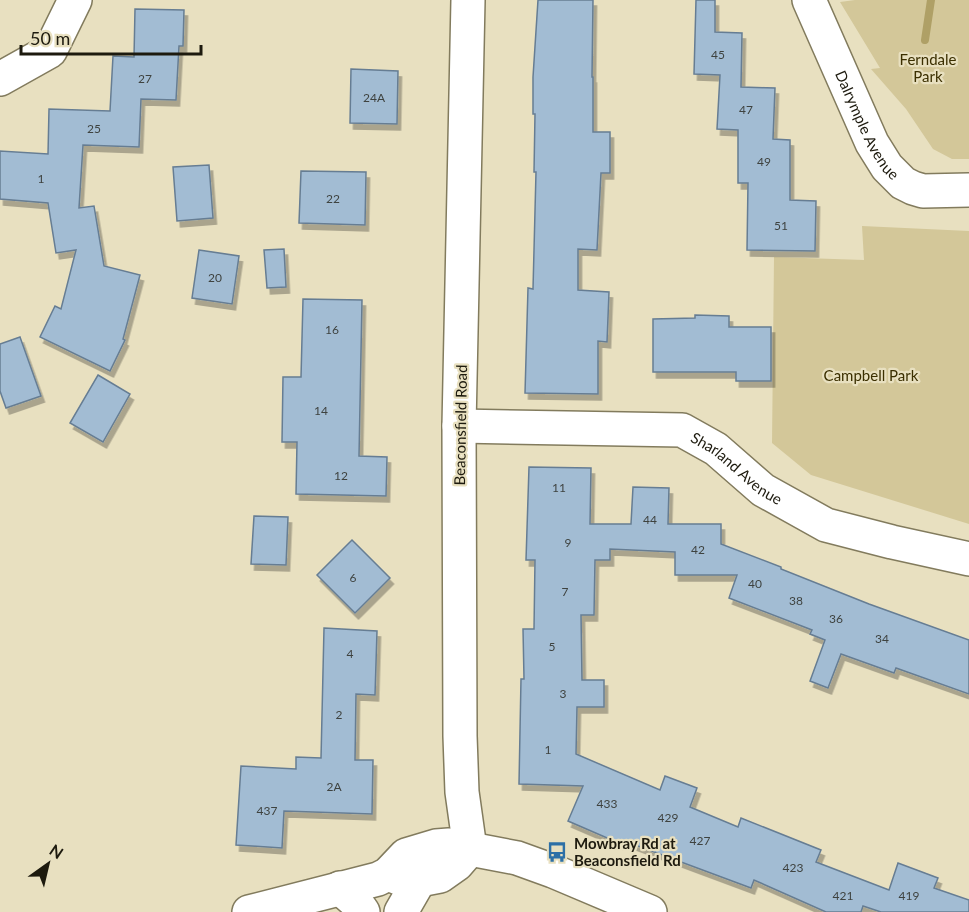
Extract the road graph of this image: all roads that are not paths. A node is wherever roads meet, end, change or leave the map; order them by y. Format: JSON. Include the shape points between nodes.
{"nodes":[{"id":1,"x":75,"y":0,"type":"edge"},
{"id":2,"x":468,"y":0,"type":"edge"},
{"id":3,"x":809,"y":0,"type":"edge"},
{"id":4,"x":0,"y":79,"type":"edge"},
{"id":5,"x":969,"y":190,"type":"edge"},
{"id":6,"x":459,"y":426,"type":"junction"},
{"id":7,"x":969,"y":559,"type":"edge"},
{"id":8,"x":470,"y":849,"type":"junction"},
{"id":9,"x":388,"y":874,"type":"junction"},
{"id":10,"x":420,"y":879,"type":"junction"},
{"id":11,"x":340,"y":888,"type":"junction"},
{"id":12,"x":249,"y":912,"type":"edge"},
{"id":13,"x":363,"y":912,"type":"edge"},
{"id":14,"x":401,"y":912,"type":"edge"},
{"id":15,"x":423,"y":912,"type":"edge"},
{"id":16,"x":650,"y":912,"type":"edge"}],
"edges":[{"from":1,"to":4,"type":"street","via":[[51,51]]},
{"from":2,"to":6,"type":"street","name":"Beaconsfield Road"},
{"from":3,"to":5,"type":"street","name":"Dalrymple Avenue","via":[[872,143],[887,167],[903,183],[923,191]]},
{"from":6,"to":7,"type":"street","name":"Sharland Avenue","via":[[682,430],[716,449],[763,490],[826,525]]},
{"from":6,"to":8,"type":"street","name":"Beaconsfield Road","via":[[460,736]]},
{"from":8,"to":9,"type":"street","via":[[436,846],[406,855]]},
{"from":8,"to":10,"type":"street","via":[[440,876]]},
{"from":8,"to":16,"type":"street","via":[[517,858]]},
{"from":9,"to":10,"type":"street","via":[[409,882]]},
{"from":9,"to":11,"type":"street"},
{"from":10,"to":14,"type":"street"},
{"from":10,"to":15,"type":"street"},
{"from":11,"to":12,"type":"street"},
{"from":11,"to":13,"type":"street"}]}
